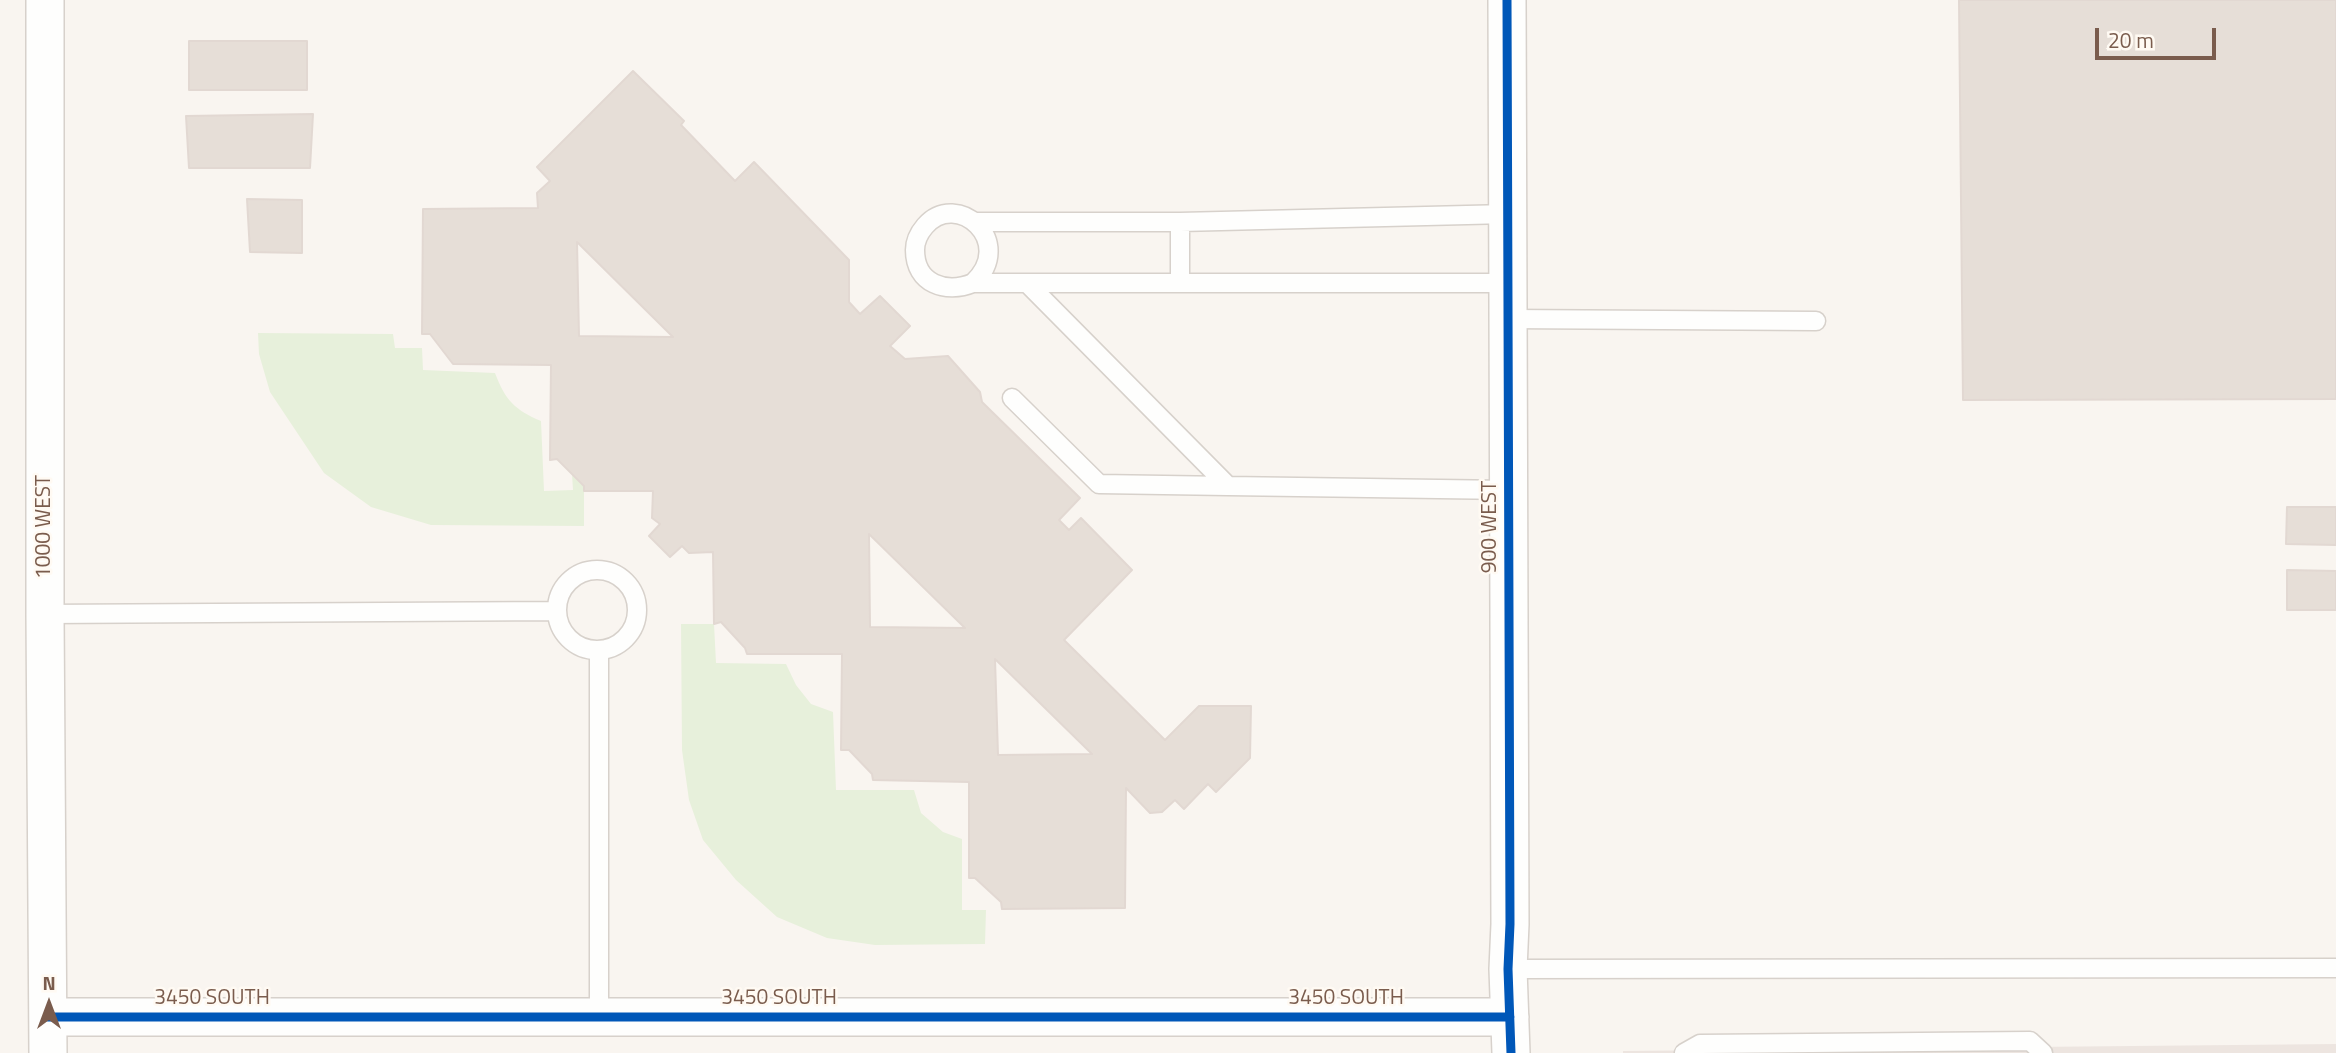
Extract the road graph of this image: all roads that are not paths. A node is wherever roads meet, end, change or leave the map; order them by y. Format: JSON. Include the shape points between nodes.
{"nodes":[{"id":1,"x":45,"y":0,"type":"edge"},
{"id":2,"x":1507,"y":0,"type":"edge"},
{"id":3,"x":1508,"y":214,"type":"junction"},
{"id":4,"x":975,"y":222,"type":"junction"},
{"id":5,"x":1180,"y":222,"type":"junction"},
{"id":6,"x":973,"y":283,"type":"junction"},
{"id":7,"x":1027,"y":283,"type":"junction"},
{"id":8,"x":1180,"y":283,"type":"junction"},
{"id":9,"x":1508,"y":283,"type":"junction"},
{"id":10,"x":1508,"y":319,"type":"junction"},
{"id":11,"x":1816,"y":321,"type":"dead end"},
{"id":12,"x":1012,"y":398,"type":"dead end"},
{"id":13,"x":1228,"y":486,"type":"junction"},
{"id":14,"x":1509,"y":490,"type":"junction"},
{"id":15,"x":557,"y":611,"type":"junction"},
{"id":16,"x":45,"y":614,"type":"junction"},
{"id":17,"x":599,"y":650,"type":"junction"},
{"id":18,"x":2336,"y":968,"type":"edge"},
{"id":19,"x":1508,"y":969,"type":"junction"},
{"id":20,"x":48,"y":1017,"type":"junction"},
{"id":21,"x":599,"y":1017,"type":"junction"},
{"id":22,"x":1510,"y":1017,"type":"junction"},
{"id":23,"x":48,"y":1053,"type":"edge"},
{"id":24,"x":1511,"y":1053,"type":"edge"},
{"id":25,"x":1684,"y":1053,"type":"edge"},
{"id":26,"x":2043,"y":1053,"type":"edge"}],
"edges":[{"from":1,"to":16,"type":"street","name":"1000 WEST"},
{"from":2,"to":3,"type":"street","name":"900 WEST"},
{"from":3,"to":5,"type":"lane"},
{"from":3,"to":9,"type":"street","name":"900 WEST"},
{"from":4,"to":5,"type":"lane"},
{"from":4,"to":6,"type":"lane","via":[[988,241],[989,253]]},
{"from":4,"to":6,"type":"lane","via":[[952,214],[939,216],[928,222],[915,244],[918,269],[926,280],[950,289]]},
{"from":5,"to":8,"type":"lane"},
{"from":6,"to":7,"type":"lane"},
{"from":7,"to":8,"type":"lane"},
{"from":7,"to":13,"type":"lane"},
{"from":8,"to":9,"type":"lane"},
{"from":9,"to":10,"type":"street","name":"900 WEST"},
{"from":10,"to":11,"type":"lane"},
{"from":10,"to":14,"type":"street","name":"900 WEST"},
{"from":12,"to":13,"type":"lane","via":[[1099,484]]},
{"from":13,"to":14,"type":"lane"},
{"from":14,"to":19,"type":"street","name":"900 WEST"},
{"from":15,"to":16,"type":"lane"},
{"from":15,"to":17,"type":"lane","via":[[565,635],[586,649]]},
{"from":15,"to":17,"type":"lane","via":[[565,587],[585,572],[598,570],[623,580],[637,603],[633,630],[612,648]]},
{"from":16,"to":20,"type":"street","name":"1000 WEST"},
{"from":17,"to":21,"type":"lane"},
{"from":18,"to":19,"type":"lane"},
{"from":19,"to":22,"type":"street","name":"900 WEST"},
{"from":20,"to":21,"type":"street","name":"3450 SOUTH"},
{"from":20,"to":23,"type":"street","name":"1000 WEST"},
{"from":21,"to":22,"type":"street","name":"3450 SOUTH"},
{"from":22,"to":24,"type":"street","name":"900 WEST"},
{"from":25,"to":26,"type":"lane","via":[[1700,1044],[2030,1041]]}]}
